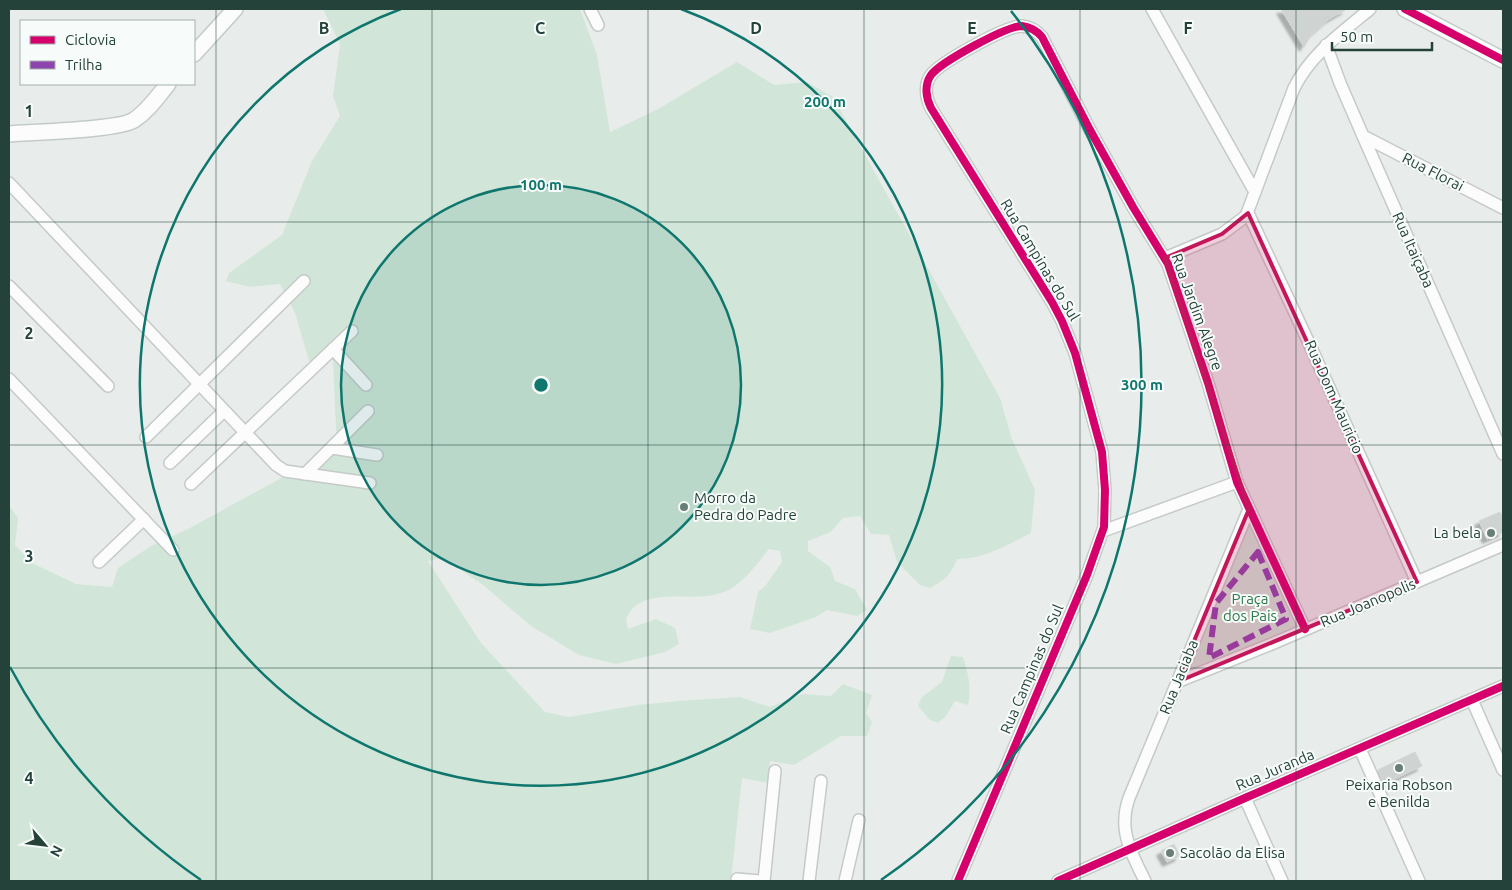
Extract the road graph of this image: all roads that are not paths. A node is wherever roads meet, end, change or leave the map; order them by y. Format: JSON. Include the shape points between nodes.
{"nodes":[{"id":1,"x":235,"y":9,"type":"edge"},
{"id":2,"x":590,"y":9,"type":"edge"},
{"id":3,"x":1152,"y":9,"type":"edge"},
{"id":4,"x":1370,"y":9,"type":"edge"},
{"id":5,"x":1405,"y":9,"type":"edge"},
{"id":6,"x":598,"y":25,"type":"dead end"},
{"id":7,"x":1025,"y":26,"type":"joint"},
{"id":8,"x":1326,"y":45,"type":"junction"},
{"id":9,"x":195,"y":53,"type":"edge"},
{"id":10,"x":1503,"y":60,"type":"edge"},
{"id":11,"x":167,"y":85,"type":"edge"},
{"id":12,"x":9,"y":134,"type":"edge"},
{"id":13,"x":1363,"y":136,"type":"junction"},
{"id":14,"x":9,"y":184,"type":"edge"},
{"id":15,"x":1255,"y":192,"type":"junction"},
{"id":16,"x":1503,"y":208,"type":"edge"},
{"id":17,"x":1248,"y":213,"type":"junction"},
{"id":18,"x":1165,"y":258,"type":"junction"},
{"id":19,"x":304,"y":281,"type":"dead end"},
{"id":20,"x":9,"y":286,"type":"edge"},
{"id":21,"x":352,"y":331,"type":"dead end"},
{"id":22,"x":333,"y":349,"type":"junction"},
{"id":23,"x":9,"y":379,"type":"edge"},
{"id":24,"x":198,"y":385,"type":"junction"},
{"id":25,"x":366,"y":385,"type":"dead end"},
{"id":26,"x":108,"y":386,"type":"dead end"},
{"id":27,"x":224,"y":411,"type":"junction"},
{"id":28,"x":368,"y":411,"type":"dead end"},
{"id":29,"x":246,"y":433,"type":"junction"},
{"id":30,"x":146,"y":437,"type":"dead end"},
{"id":31,"x":332,"y":448,"type":"junction"},
{"id":32,"x":1503,"y":454,"type":"edge"},
{"id":33,"x":377,"y":455,"type":"dead end"},
{"id":34,"x":170,"y":463,"type":"dead end"},
{"id":35,"x":305,"y":474,"type":"junction"},
{"id":36,"x":1237,"y":482,"type":"junction"},
{"id":37,"x":370,"y":483,"type":"dead end"},
{"id":38,"x":191,"y":484,"type":"dead end"},
{"id":39,"x":1249,"y":509,"type":"junction"},
{"id":40,"x":144,"y":520,"type":"junction"},
{"id":41,"x":1103,"y":530,"type":"junction"},
{"id":42,"x":1503,"y":545,"type":"edge"},
{"id":43,"x":173,"y":550,"type":"dead end"},
{"id":44,"x":99,"y":562,"type":"dead end"},
{"id":45,"x":1417,"y":582,"type":"junction"},
{"id":46,"x":1305,"y":630,"type":"junction"},
{"id":47,"x":1177,"y":682,"type":"junction"},
{"id":48,"x":1503,"y":686,"type":"edge"},
{"id":49,"x":1472,"y":700,"type":"junction"},
{"id":50,"x":1360,"y":749,"type":"junction"},
{"id":51,"x":1503,"y":770,"type":"edge"},
{"id":52,"x":775,"y":771,"type":"dead end"},
{"id":53,"x":822,"y":781,"type":"dead end"},
{"id":54,"x":1244,"y":798,"type":"junction"},
{"id":55,"x":859,"y":820,"type":"dead end"},
{"id":56,"x":1130,"y":849,"type":"junction"},
{"id":57,"x":737,"y":879,"type":"dead end"},
{"id":58,"x":760,"y":881,"type":"edge"},
{"id":59,"x":764,"y":881,"type":"edge"},
{"id":60,"x":809,"y":881,"type":"edge"},
{"id":61,"x":845,"y":881,"type":"edge"},
{"id":62,"x":958,"y":881,"type":"edge"},
{"id":63,"x":1058,"y":881,"type":"edge"},
{"id":64,"x":1145,"y":881,"type":"edge"},
{"id":65,"x":1282,"y":881,"type":"edge"},
{"id":66,"x":1418,"y":881,"type":"edge"}],
"edges":[{"from":1,"to":9,"type":"street"},
{"from":2,"to":6,"type":"street"},
{"from":3,"to":15,"type":"street"},
{"from":4,"to":8,"type":"street"},
{"from":5,"to":10,"type":"street"},
{"from":7,"to":18,"type":"street","name":"Rua Jardim Alegre","via":[[1037,32],[1049,48],[1090,130]]},
{"from":7,"to":41,"type":"street","name":"Rua Campinas do Sul","via":[[998,33],[942,66],[930,76],[926,94],[931,108],[1052,302],[1076,353],[1102,452]]},
{"from":8,"to":13,"type":"street","name":"Rua Itaiçaba"},
{"from":8,"to":15,"type":"street","via":[[1302,73],[1294,88]]},
{"from":11,"to":12,"type":"street","via":[[133,121]]},
{"from":13,"to":16,"type":"street","name":"Rua Florai"},
{"from":13,"to":32,"type":"street","name":"Rua Itaiçaba"},
{"from":14,"to":24,"type":"street"},
{"from":15,"to":17,"type":"street"},
{"from":17,"to":18,"type":"street","via":[[1222,234]]},
{"from":17,"to":45,"type":"street","name":"Rua Dom Mauricio"},
{"from":18,"to":36,"type":"street","name":"Rua Jardim Alegre","via":[[1191,330]]},
{"from":19,"to":24,"type":"street"},
{"from":20,"to":26,"type":"street"},
{"from":21,"to":22,"type":"street"},
{"from":22,"to":25,"type":"street"},
{"from":22,"to":29,"type":"street"},
{"from":23,"to":40,"type":"street"},
{"from":24,"to":27,"type":"street"},
{"from":24,"to":30,"type":"street"},
{"from":27,"to":29,"type":"street"},
{"from":27,"to":34,"type":"street"},
{"from":28,"to":31,"type":"street"},
{"from":29,"to":35,"type":"street","via":[[276,465],[285,471]]},
{"from":29,"to":38,"type":"street"},
{"from":31,"to":33,"type":"street"},
{"from":31,"to":35,"type":"street"},
{"from":35,"to":37,"type":"street"},
{"from":36,"to":39,"type":"street","name":"Rua Jardim Alegre"},
{"from":36,"to":41,"type":"street"},
{"from":39,"to":46,"type":"street","name":"Rua Jardim Alegre"},
{"from":39,"to":47,"type":"street","name":"Rua Jaciaba"},
{"from":40,"to":43,"type":"street"},
{"from":40,"to":44,"type":"street"},
{"from":41,"to":62,"type":"street","name":"Rua Campinas do Sul"},
{"from":42,"to":45,"type":"street","name":"Rua Joanopolis"},
{"from":45,"to":46,"type":"street","name":"Rua Joanopolis"},
{"from":46,"to":47,"type":"street","name":"Rua Joanopolis"},
{"from":47,"to":56,"type":"street","name":"Rua Jaciaba","via":[[1129,798],[1124,818]]},
{"from":48,"to":49,"type":"street","name":"Rua Juranda"},
{"from":49,"to":50,"type":"street","name":"Rua Juranda"},
{"from":49,"to":51,"type":"street"},
{"from":50,"to":54,"type":"street","name":"Rua Juranda"},
{"from":50,"to":66,"type":"street"},
{"from":52,"to":59,"type":"street"},
{"from":53,"to":60,"type":"street"},
{"from":54,"to":56,"type":"street","name":"Rua Juranda"},
{"from":54,"to":65,"type":"street"},
{"from":55,"to":61,"type":"street"},
{"from":56,"to":63,"type":"street","name":"Rua Juranda"},
{"from":56,"to":64,"type":"street","name":"Rua Jaciaba"},
{"from":57,"to":58,"type":"street"}]}
